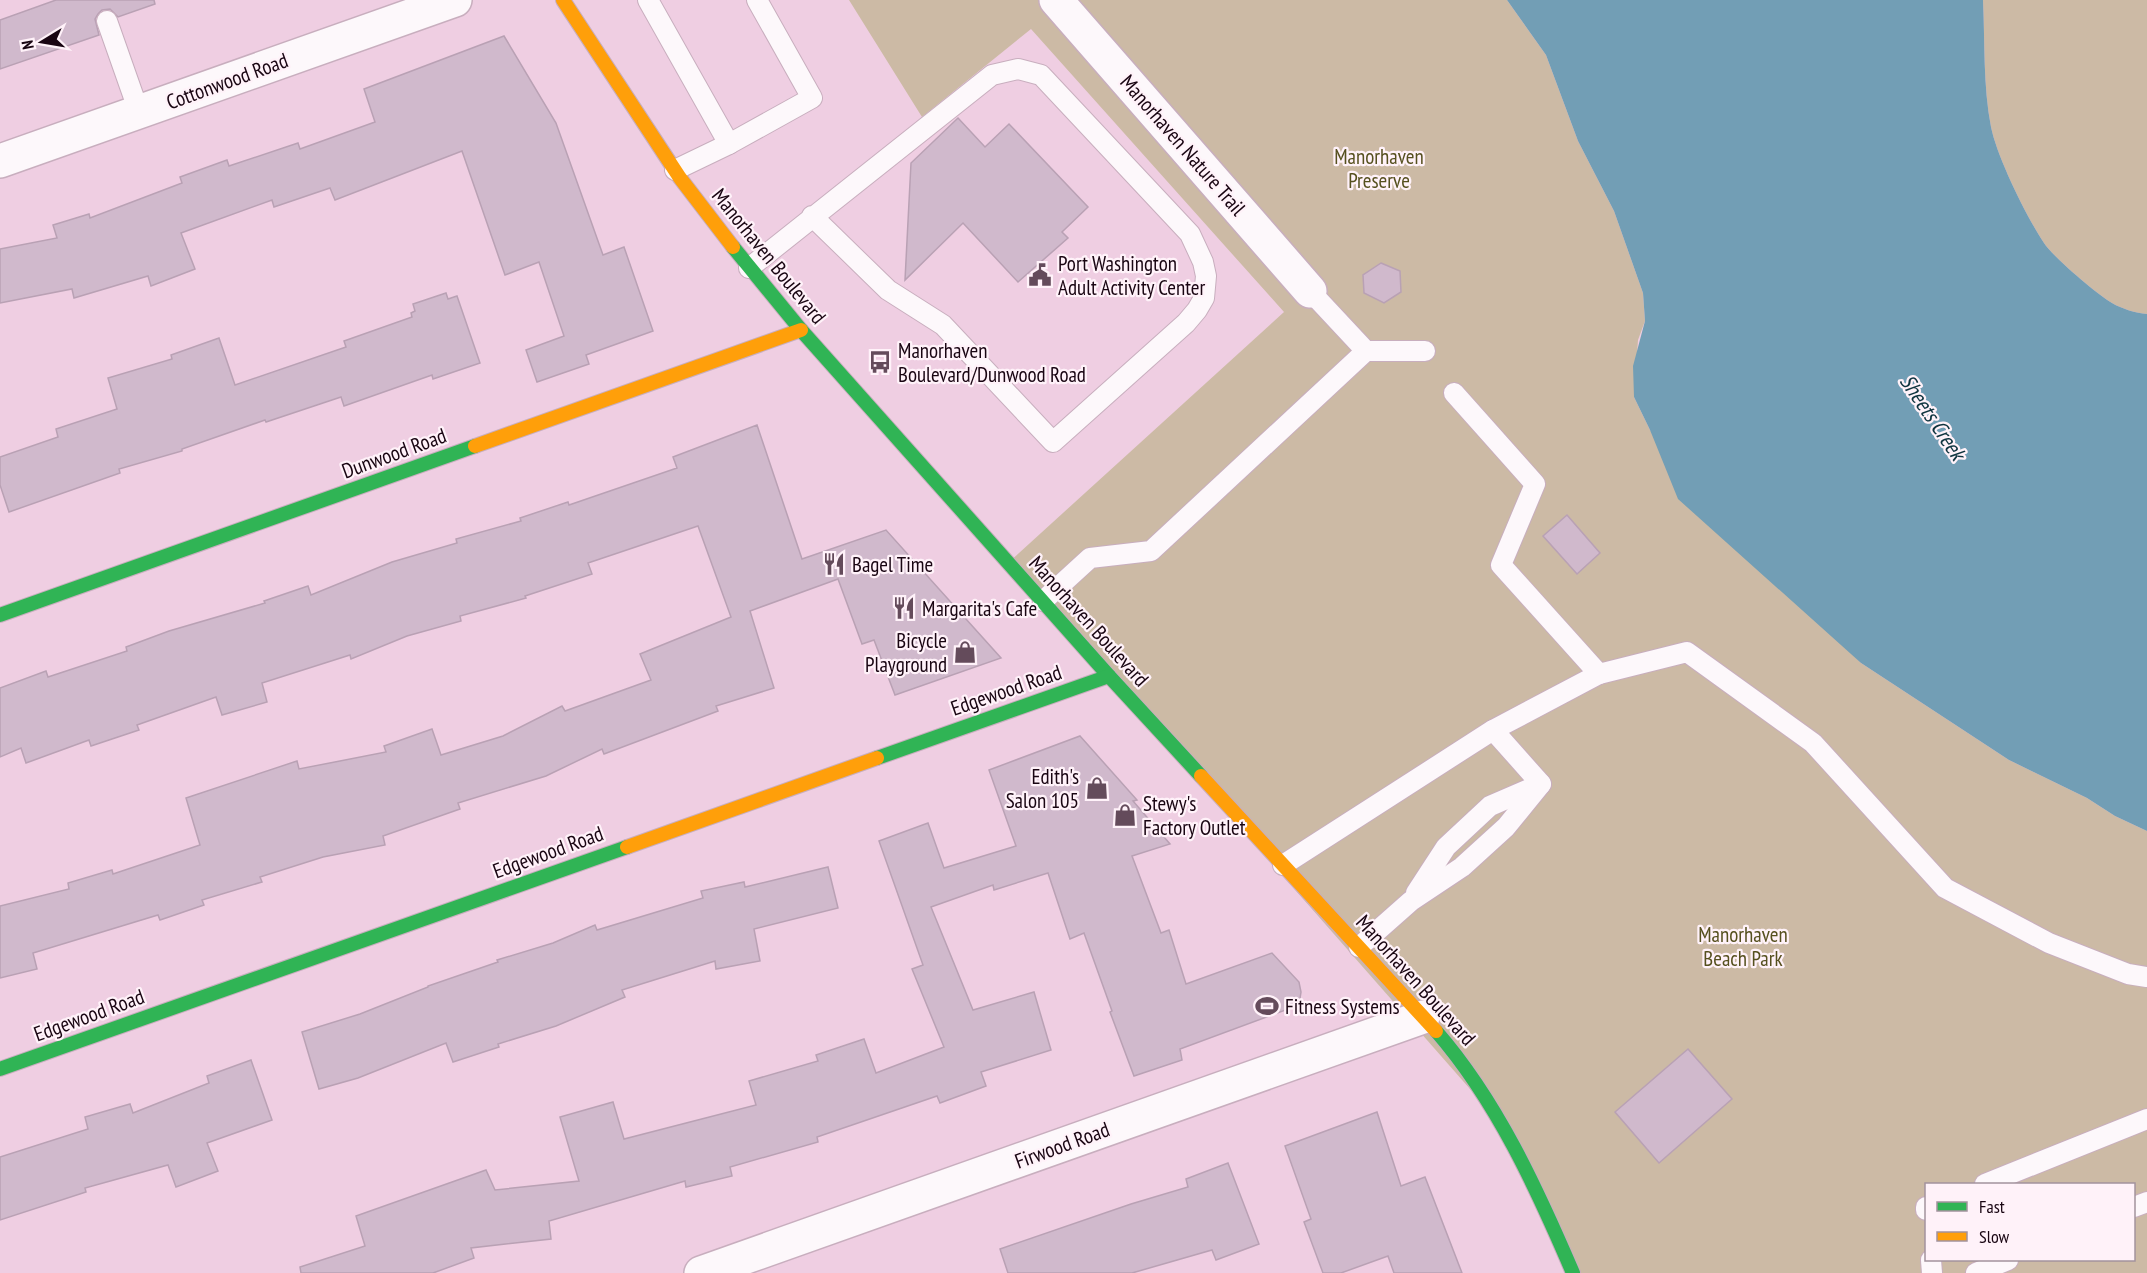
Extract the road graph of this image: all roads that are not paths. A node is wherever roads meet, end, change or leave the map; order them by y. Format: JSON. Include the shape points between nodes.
{"nodes":[{"id":1,"x":455,"y":0,"type":"edge"},
{"id":2,"x":563,"y":0,"type":"edge"},
{"id":3,"x":648,"y":0,"type":"edge"},
{"id":4,"x":757,"y":0,"type":"edge"},
{"id":5,"x":1056,"y":0,"type":"edge"},
{"id":6,"x":107,"y":21,"type":"dead end"},
{"id":7,"x":139,"y":112,"type":"junction"},
{"id":8,"x":729,"y":144,"type":"junction"},
{"id":9,"x":0,"y":161,"type":"edge"},
{"id":10,"x":675,"y":170,"type":"junction"},
{"id":11,"x":812,"y":216,"type":"junction"},
{"id":12,"x":749,"y":268,"type":"junction"},
{"id":13,"x":1310,"y":291,"type":"joint"},
{"id":14,"x":801,"y":330,"type":"junction"},
{"id":15,"x":1366,"y":351,"type":"junction"},
{"id":16,"x":1425,"y":351,"type":"dead end"},
{"id":17,"x":1454,"y":393,"type":"dead end"},
{"id":18,"x":1043,"y":601,"type":"junction"},
{"id":19,"x":0,"y":615,"type":"edge"},
{"id":20,"x":1599,"y":674,"type":"junction"},
{"id":21,"x":1109,"y":676,"type":"junction"},
{"id":22,"x":1493,"y":730,"type":"junction"},
{"id":23,"x":1283,"y":865,"type":"junction"},
{"id":24,"x":1359,"y":947,"type":"junction"},
{"id":25,"x":2147,"y":977,"type":"edge"},
{"id":26,"x":1423,"y":1017,"type":"junction"},
{"id":27,"x":0,"y":1069,"type":"edge"},
{"id":28,"x":2147,"y":1119,"type":"edge"},
{"id":29,"x":1990,"y":1183,"type":"edge"},
{"id":30,"x":2006,"y":1261,"type":"edge"},
{"id":31,"x":701,"y":1273,"type":"edge"},
{"id":32,"x":1573,"y":1273,"type":"edge"},
{"id":33,"x":1976,"y":1273,"type":"edge"}],
"edges":[{"from":1,"to":7,"type":"street","name":"Cottonwood Road"},
{"from":2,"to":10,"type":"street","name":"Manorhaven Boulevard"},
{"from":3,"to":8,"type":"lane"},
{"from":4,"to":8,"type":"lane","via":[[812,98]]},
{"from":5,"to":13,"type":"street","name":"Manorhaven Nature Trail"},
{"from":6,"to":7,"type":"lane"},
{"from":7,"to":9,"type":"street","name":"Cottonwood Road"},
{"from":8,"to":10,"type":"lane"},
{"from":10,"to":12,"type":"street","name":"Manorhaven Boulevard"},
{"from":11,"to":11,"type":"lane","via":[[992,75],[1018,69],[1041,75],[1190,234],[1203,262],[1204,298],[1186,323],[1053,442],[943,325],[888,291]]},
{"from":11,"to":12,"type":"lane"},
{"from":12,"to":14,"type":"street","name":"Manorhaven Boulevard"},
{"from":13,"to":15,"type":"lane"},
{"from":14,"to":18,"type":"street","name":"Manorhaven Boulevard"},
{"from":14,"to":19,"type":"street","name":"Dunwood Road"},
{"from":15,"to":16,"type":"lane"},
{"from":15,"to":18,"type":"lane","via":[[1151,551],[1089,558]]},
{"from":17,"to":20,"type":"lane","via":[[1535,484],[1501,566]]},
{"from":18,"to":21,"type":"street","name":"Manorhaven Boulevard"},
{"from":20,"to":22,"type":"lane"},
{"from":20,"to":25,"type":"lane","via":[[1687,652],[1813,743],[1945,888],[2049,943],[2128,974]]},
{"from":21,"to":23,"type":"street","name":"Manorhaven Boulevard"},
{"from":21,"to":27,"type":"street","name":"Edgewood Road"},
{"from":22,"to":23,"type":"lane"},
{"from":22,"to":24,"type":"lane","via":[[1541,784],[1506,827],[1462,867],[1411,901]]},
{"from":23,"to":24,"type":"street","name":"Manorhaven Boulevard"},
{"from":24,"to":26,"type":"street","name":"Manorhaven Boulevard"},
{"from":26,"to":31,"type":"street","name":"Firwood Road"},
{"from":26,"to":32,"type":"street","name":"Manorhaven Boulevard","via":[[1463,1064],[1499,1122]]},
{"from":28,"to":29,"type":"lane"},
{"from":30,"to":33,"type":"lane"}]}
